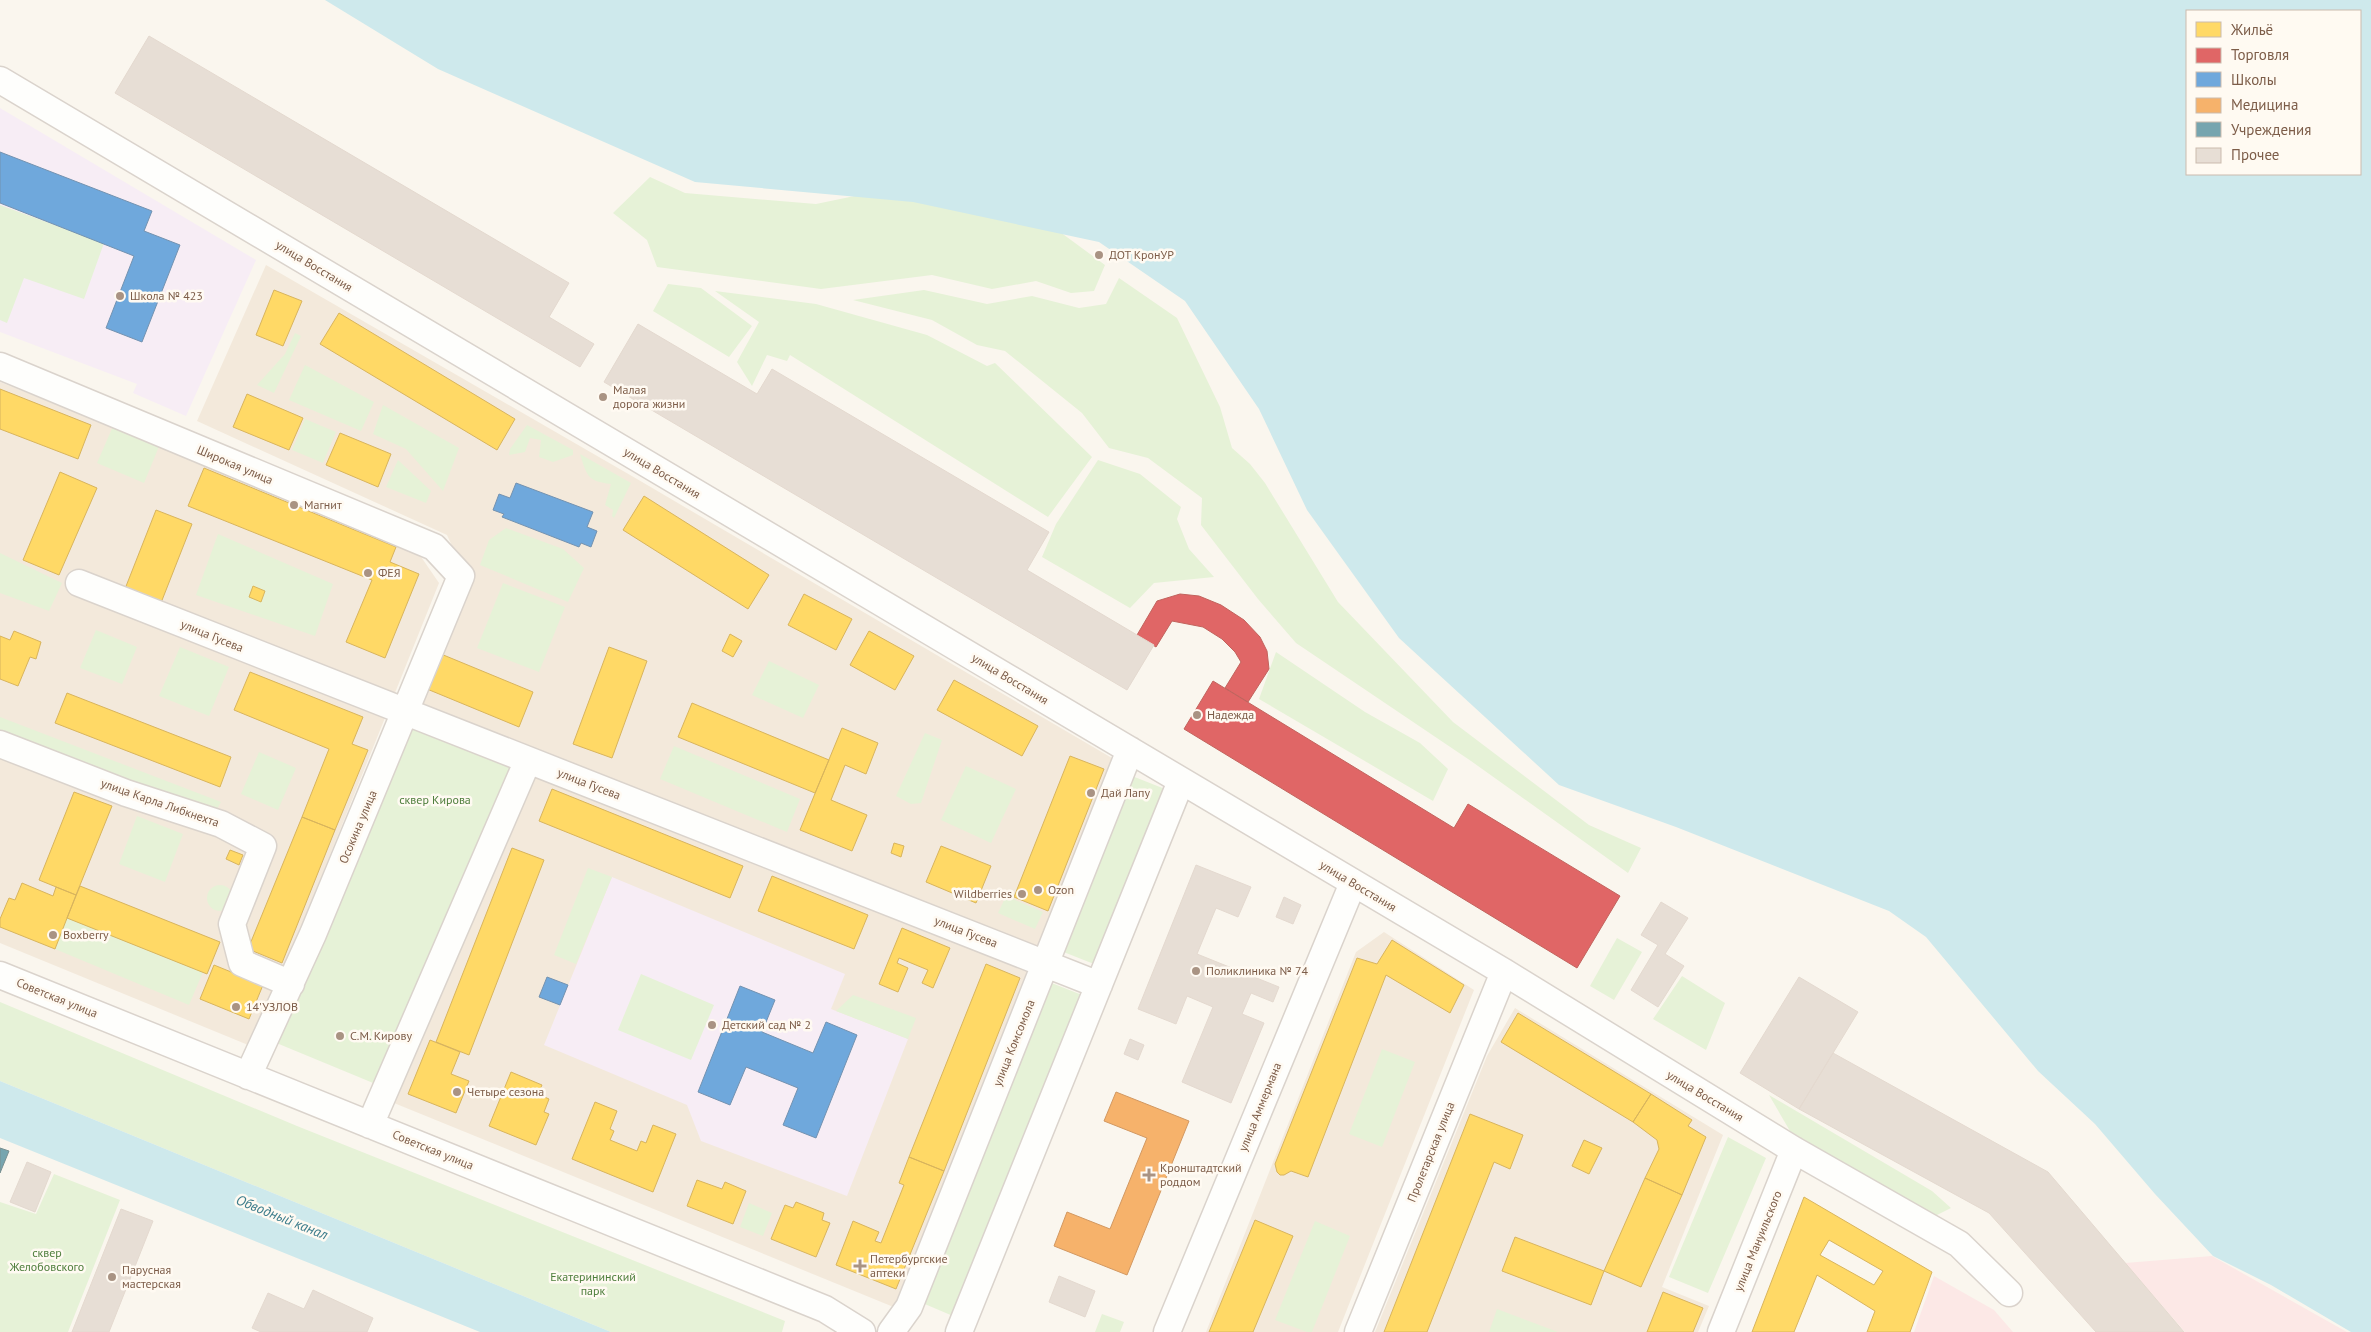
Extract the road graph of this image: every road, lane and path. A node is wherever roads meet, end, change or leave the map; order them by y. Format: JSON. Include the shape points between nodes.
{"nodes":[{"id":1,"x":0,"y":80,"type":"edge"},
{"id":2,"x":0,"y":366,"type":"edge"},
{"id":3,"x":461,"y":576,"type":"joint"},
{"id":4,"x":79,"y":583,"type":"dead end"},
{"id":5,"x":406,"y":712,"type":"junction"},
{"id":6,"x":0,"y":744,"type":"edge"},
{"id":7,"x":1130,"y":750,"type":"junction"},
{"id":8,"x":528,"y":760,"type":"junction"},
{"id":9,"x":1182,"y":781,"type":"junction"},
{"id":10,"x":1353,"y":883,"type":"junction"},
{"id":11,"x":1045,"y":964,"type":"junction"},
{"id":12,"x":1504,"y":972,"type":"junction"},
{"id":13,"x":0,"y":975,"type":"edge"},
{"id":14,"x":291,"y":984,"type":"junction"},
{"id":15,"x":1099,"y":985,"type":"junction"},
{"id":16,"x":248,"y":1076,"type":"junction"},
{"id":17,"x":370,"y":1125,"type":"junction"},
{"id":18,"x":1794,"y":1150,"type":"junction"},
{"id":19,"x":2009,"y":1294,"type":"dead end"},
{"id":20,"x":862,"y":1332,"type":"edge"},
{"id":21,"x":891,"y":1332,"type":"edge"},
{"id":22,"x":959,"y":1332,"type":"edge"},
{"id":23,"x":1167,"y":1332,"type":"edge"},
{"id":24,"x":1358,"y":1332,"type":"edge"},
{"id":25,"x":1721,"y":1332,"type":"edge"}],
"edges":[{"from":1,"to":7,"type":"street","name":"улица Восстания"},
{"from":2,"to":3,"type":"street","name":"Широкая улица","via":[[434,547]]},
{"from":3,"to":5,"type":"street","name":"Осокина улица"},
{"from":4,"to":5,"type":"street","name":"улица Гусева"},
{"from":5,"to":8,"type":"street","name":"улица Гусева"},
{"from":5,"to":14,"type":"street","name":"Осокина улица"},
{"from":6,"to":14,"type":"street","name":"улица Карла Либкнехта","via":[[126,793],[221,824],[263,846],[232,924],[233,934],[242,962]]},
{"from":7,"to":9,"type":"street","name":"улица Восстания"},
{"from":7,"to":11,"type":"street","name":"улица Комсомола"},
{"from":8,"to":11,"type":"street","name":"улица Гусева"},
{"from":8,"to":17,"type":"street"},
{"from":9,"to":10,"type":"street","name":"улица Восстания"},
{"from":9,"to":15,"type":"street"},
{"from":10,"to":12,"type":"street","name":"улица Восстания"},
{"from":10,"to":23,"type":"street","name":"улица Аммермана"},
{"from":11,"to":15,"type":"street","name":"улица Гусева"},
{"from":11,"to":21,"type":"street","name":"улица Комсомола","via":[[909,1306]]},
{"from":12,"to":18,"type":"street","name":"улица Восстания"},
{"from":12,"to":24,"type":"street","name":"Пролетарская улица"},
{"from":13,"to":16,"type":"street","name":"Советская улица"},
{"from":14,"to":16,"type":"street","name":"Осокина улица"},
{"from":15,"to":22,"type":"street"},
{"from":16,"to":17,"type":"street","name":"Советская улица"},
{"from":17,"to":20,"type":"street","name":"Советская улица","via":[[825,1309]]},
{"from":18,"to":19,"type":"street","name":"улица Восстания","via":[[1959,1244]]},
{"from":18,"to":25,"type":"street","name":"улица Мануильского"}]}
